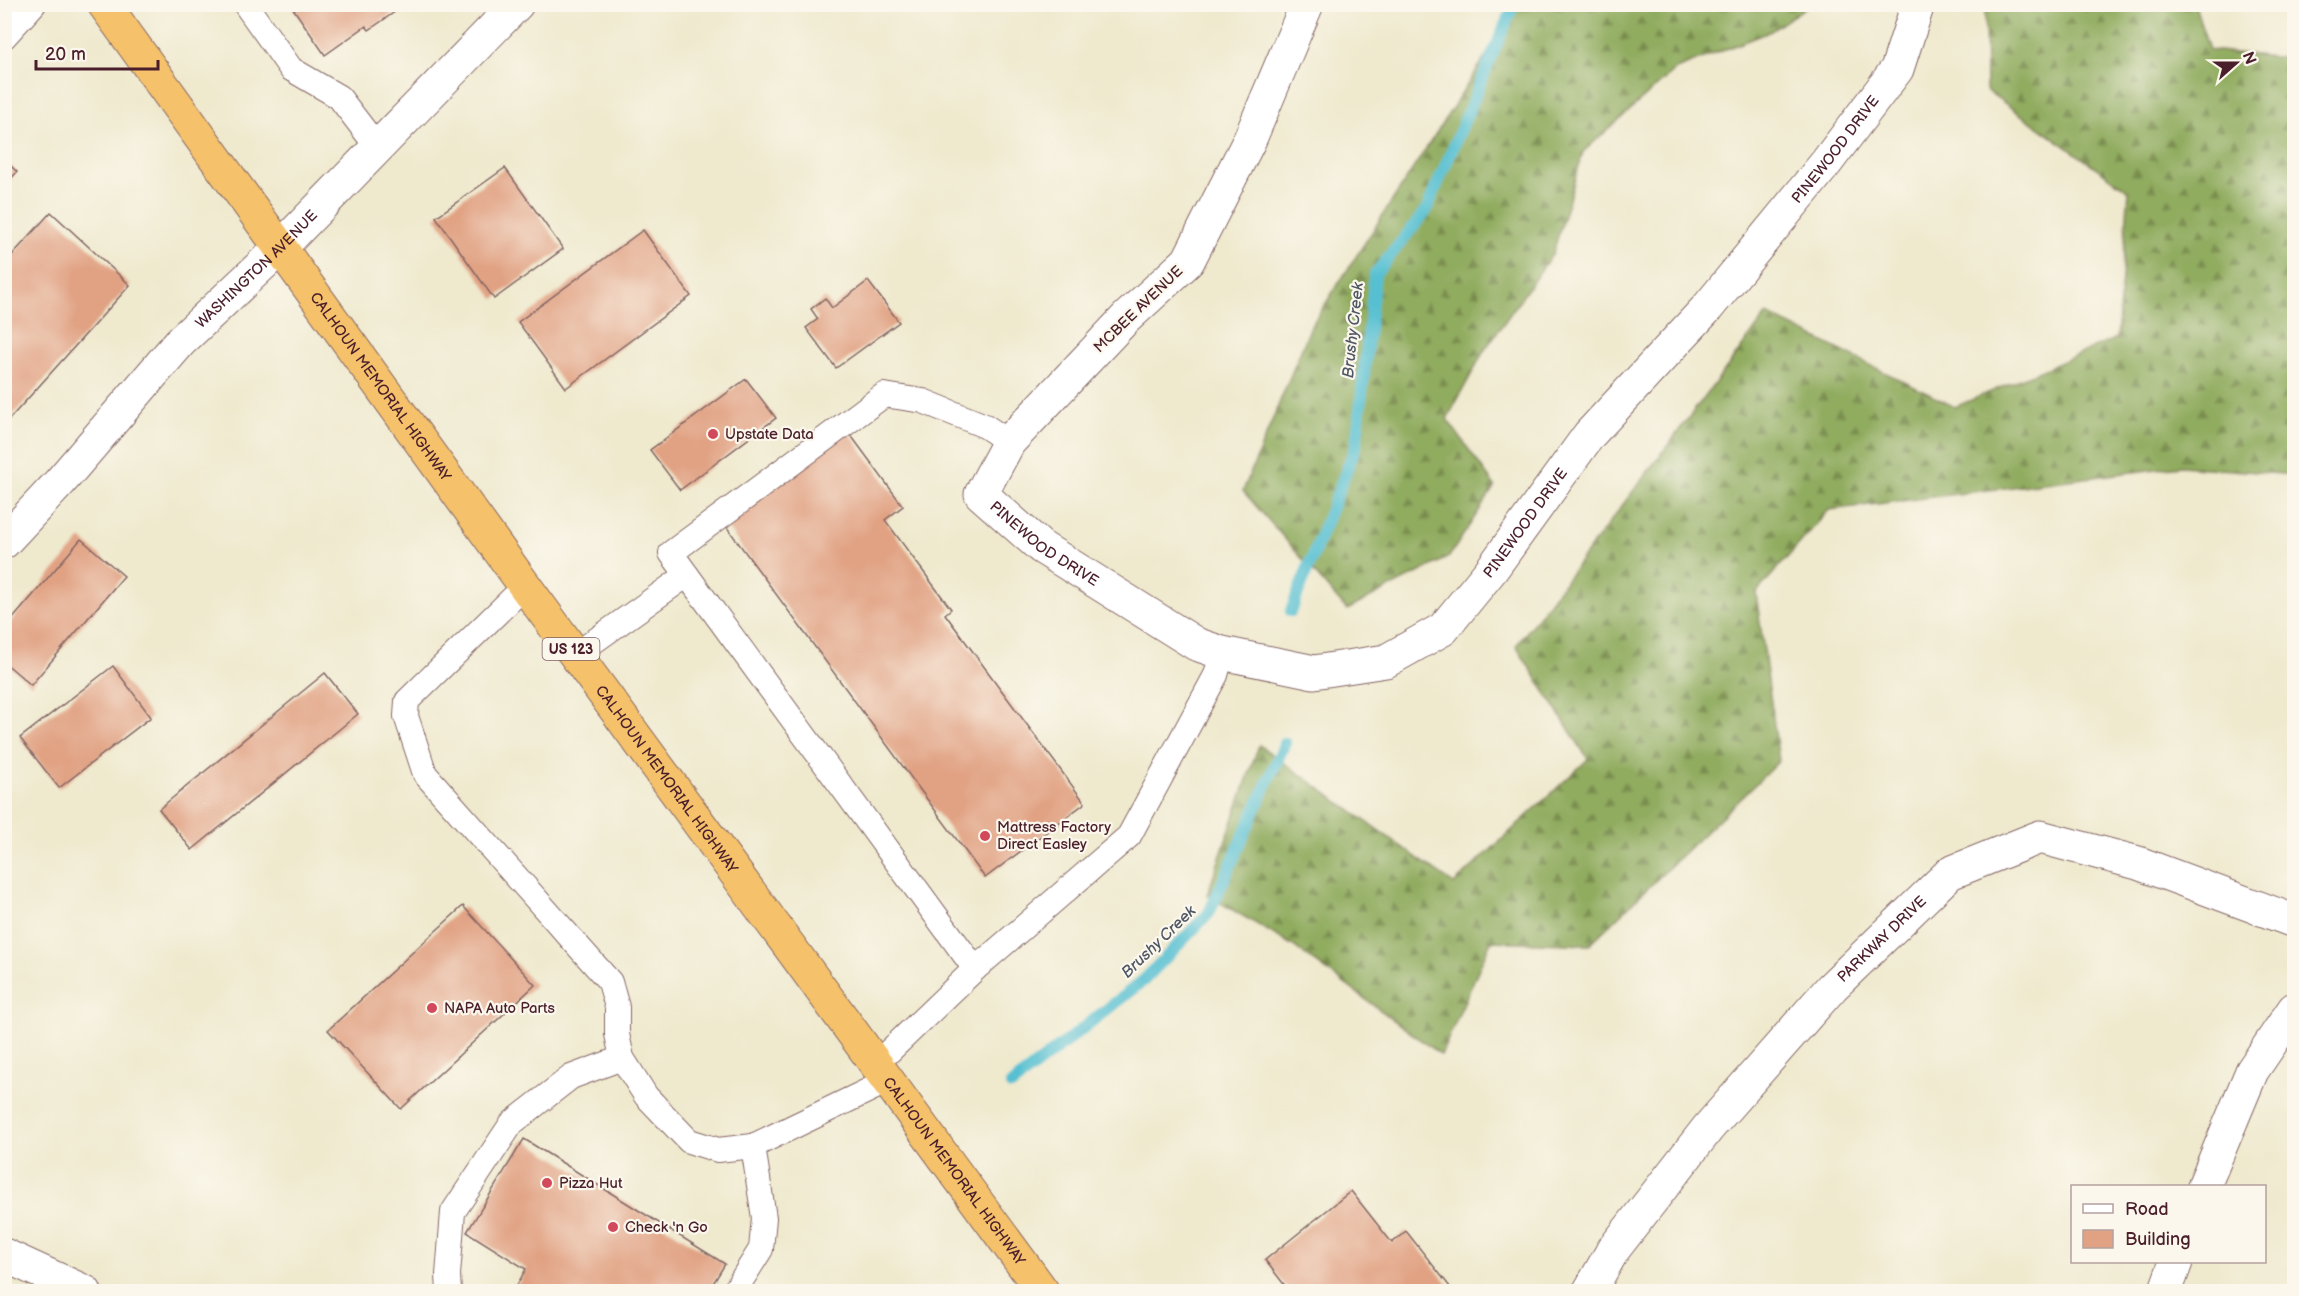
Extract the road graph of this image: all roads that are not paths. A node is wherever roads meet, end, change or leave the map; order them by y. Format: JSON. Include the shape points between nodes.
{"nodes":[{"id":1,"x":34,"y":4,"type":"edge"},
{"id":2,"x":104,"y":4,"type":"edge"},
{"id":3,"x":245,"y":4,"type":"edge"},
{"id":4,"x":517,"y":4,"type":"edge"},
{"id":5,"x":1307,"y":4,"type":"edge"},
{"id":6,"x":1918,"y":4,"type":"edge"},
{"id":7,"x":4,"y":37,"type":"edge"},
{"id":8,"x":378,"y":148,"type":"junction"},
{"id":9,"x":281,"y":247,"type":"junction"},
{"id":10,"x":1009,"y":442,"type":"junction"},
{"id":11,"x":981,"y":494,"type":"joint"},
{"id":12,"x":4,"y":542,"type":"edge"},
{"id":13,"x":687,"y":574,"type":"junction"},
{"id":14,"x":525,"y":586,"type":"junction"},
{"id":15,"x":1221,"y":652,"type":"junction"},
{"id":16,"x":575,"y":655,"type":"junction"},
{"id":17,"x":2295,"y":921,"type":"edge"},
{"id":18,"x":975,"y":969,"type":"junction"},
{"id":19,"x":2295,"y":1009,"type":"edge"},
{"id":20,"x":622,"y":1058,"type":"junction"},
{"id":21,"x":882,"y":1073,"type":"junction"},
{"id":22,"x":753,"y":1146,"type":"junction"},
{"id":23,"x":2204,"y":1185,"type":"edge"},
{"id":24,"x":4,"y":1255,"type":"edge"},
{"id":25,"x":2176,"y":1263,"type":"edge"},
{"id":26,"x":85,"y":1292,"type":"edge"},
{"id":27,"x":449,"y":1292,"type":"edge"},
{"id":28,"x":734,"y":1292,"type":"edge"},
{"id":29,"x":1043,"y":1292,"type":"edge"},
{"id":30,"x":1589,"y":1292,"type":"edge"},
{"id":31,"x":2165,"y":1292,"type":"edge"}],
"edges":[{"from":1,"to":7,"type":"lane"},
{"from":2,"to":9,"type":"highway","name":"CALHOUN MEMORIAL HIGHWAY","number":"US 123"},
{"from":3,"to":8,"type":"lane","via":[[291,69],[339,97]]},
{"from":4,"to":8,"type":"street","name":"WASHINGTON AVENUE"},
{"from":5,"to":10,"type":"street","name":"MCBEE AVENUE","via":[[1250,139],[1188,261],[1126,318]]},
{"from":6,"to":15,"type":"street","name":"PINEWOOD DRIVE","via":[[1897,69],[1833,154],[1708,307],[1589,435],[1492,570],[1443,629],[1386,661],[1314,672]]},
{"from":8,"to":9,"type":"street","name":"WASHINGTON AVENUE"},
{"from":9,"to":12,"type":"street","name":"WASHINGTON AVENUE","via":[[180,342]]},
{"from":9,"to":14,"type":"highway","name":"CALHOUN MEMORIAL HIGHWAY","number":"US 123"},
{"from":10,"to":11,"type":"street","name":"MCBEE AVENUE"},
{"from":10,"to":13,"type":"lane","via":[[984,426],[923,401],[884,395],[671,553]]},
{"from":11,"to":15,"type":"street","name":"PINEWOOD DRIVE","via":[[1041,547],[1196,644]]},
{"from":13,"to":16,"type":"lane"},
{"from":13,"to":18,"type":"lane"},
{"from":14,"to":16,"type":"highway","name":"CALHOUN MEMORIAL HIGHWAY","number":"US 123"},
{"from":14,"to":20,"type":"lane","via":[[407,700],[406,716],[425,774],[610,982],[617,1007]]},
{"from":15,"to":18,"type":"lane","via":[[1216,675],[1129,836]]},
{"from":16,"to":21,"type":"highway","name":"CALHOUN MEMORIAL HIGHWAY","number":"US 123"},
{"from":17,"to":30,"type":"street","name":"PARKWAY DRIVE","via":[[2138,863],[2040,837],[1950,873],[1832,987],[1708,1128],[1613,1250]]},
{"from":18,"to":21,"type":"lane"},
{"from":19,"to":23,"type":"street","via":[[2252,1071]]},
{"from":20,"to":22,"type":"lane","via":[[646,1096],[689,1141],[718,1150]]},
{"from":20,"to":27,"type":"lane","via":[[571,1077],[512,1123],[453,1212]]},
{"from":21,"to":22,"type":"lane"},
{"from":21,"to":29,"type":"highway","name":"CALHOUN MEMORIAL HIGHWAY","number":"US 123"},
{"from":22,"to":28,"type":"lane","via":[[764,1218],[761,1249]]},
{"from":24,"to":26,"type":"street"},
{"from":25,"to":31,"type":"street"}]}
